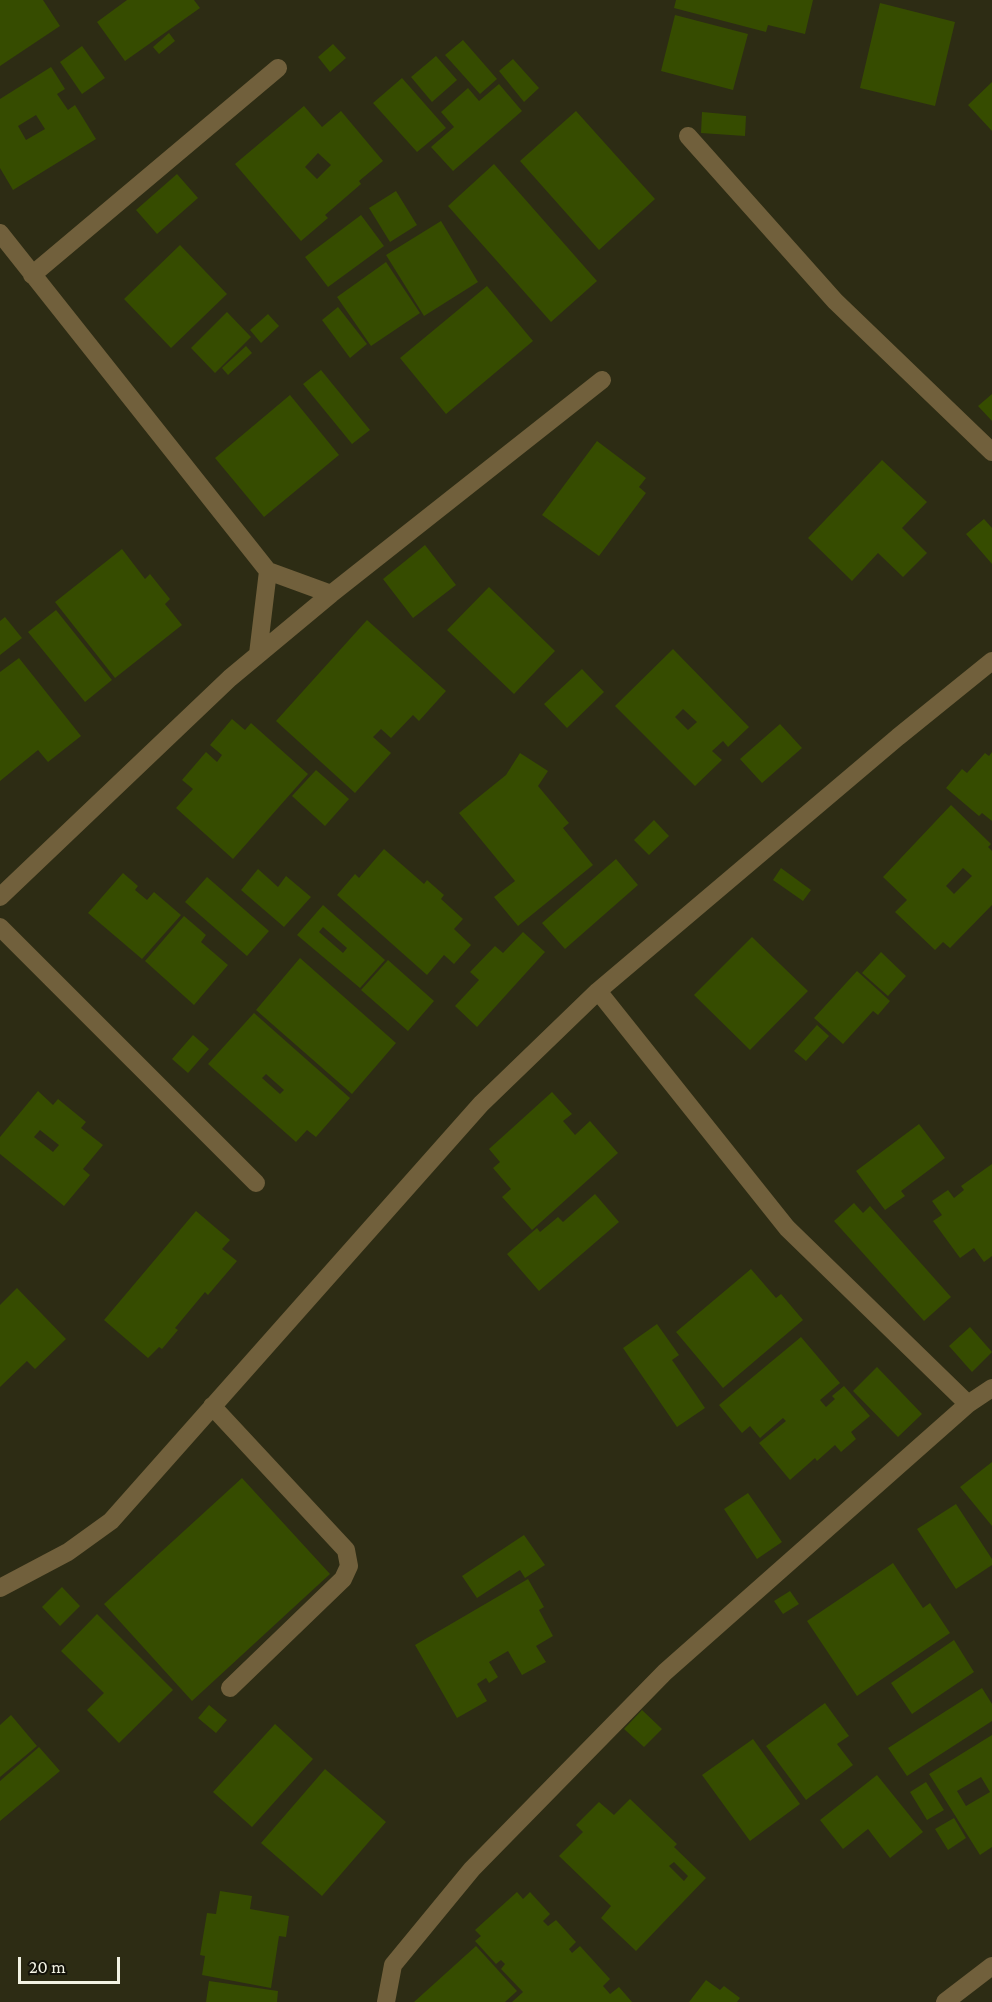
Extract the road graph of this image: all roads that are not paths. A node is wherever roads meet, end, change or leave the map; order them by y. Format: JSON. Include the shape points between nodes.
{"nodes":[{"id":1,"x":278,"y":68,"type":"dead end"},
{"id":2,"x":688,"y":136,"type":"dead end"},
{"id":3,"x":0,"y":233,"type":"edge"},
{"id":4,"x":32,"y":275,"type":"junction"},
{"id":5,"x":602,"y":380,"type":"dead end"},
{"id":6,"x":992,"y":452,"type":"edge"},
{"id":7,"x":268,"y":571,"type":"junction"},
{"id":8,"x":331,"y":594,"type":"junction"},
{"id":9,"x":258,"y":654,"type":"junction"},
{"id":10,"x":992,"y":661,"type":"edge"},
{"id":11,"x":0,"y":897,"type":"edge"},
{"id":12,"x":0,"y":927,"type":"edge"},
{"id":13,"x":598,"y":991,"type":"junction"},
{"id":14,"x":256,"y":1183,"type":"dead end"},
{"id":15,"x":992,"y":1388,"type":"edge"},
{"id":16,"x":968,"y":1404,"type":"junction"},
{"id":17,"x":212,"y":1406,"type":"junction"},
{"id":18,"x":3,"y":1581,"type":"edge"},
{"id":19,"x":230,"y":1688,"type":"dead end"},
{"id":20,"x":992,"y":1966,"type":"edge"},
{"id":21,"x":386,"y":2002,"type":"edge"},
{"id":22,"x":945,"y":2002,"type":"edge"}],
"edges":[{"from":1,"to":4,"type":"street"},
{"from":2,"to":6,"type":"street","via":[[835,301]]},
{"from":3,"to":4,"type":"street"},
{"from":4,"to":7,"type":"street"},
{"from":5,"to":8,"type":"street"},
{"from":7,"to":8,"type":"street"},
{"from":7,"to":9,"type":"street"},
{"from":8,"to":9,"type":"street"},
{"from":9,"to":11,"type":"street"},
{"from":10,"to":13,"type":"street"},
{"from":12,"to":14,"type":"street"},
{"from":13,"to":16,"type":"street","via":[[787,1228]]},
{"from":13,"to":17,"type":"street","via":[[481,1104]]},
{"from":15,"to":16,"type":"street"},
{"from":16,"to":21,"type":"street","via":[[665,1672],[472,1869],[393,1965]]},
{"from":17,"to":18,"type":"street","via":[[111,1521],[68,1552]]},
{"from":17,"to":19,"type":"street","via":[[346,1550],[349,1566],[343,1579]]},
{"from":20,"to":22,"type":"street"}]}
